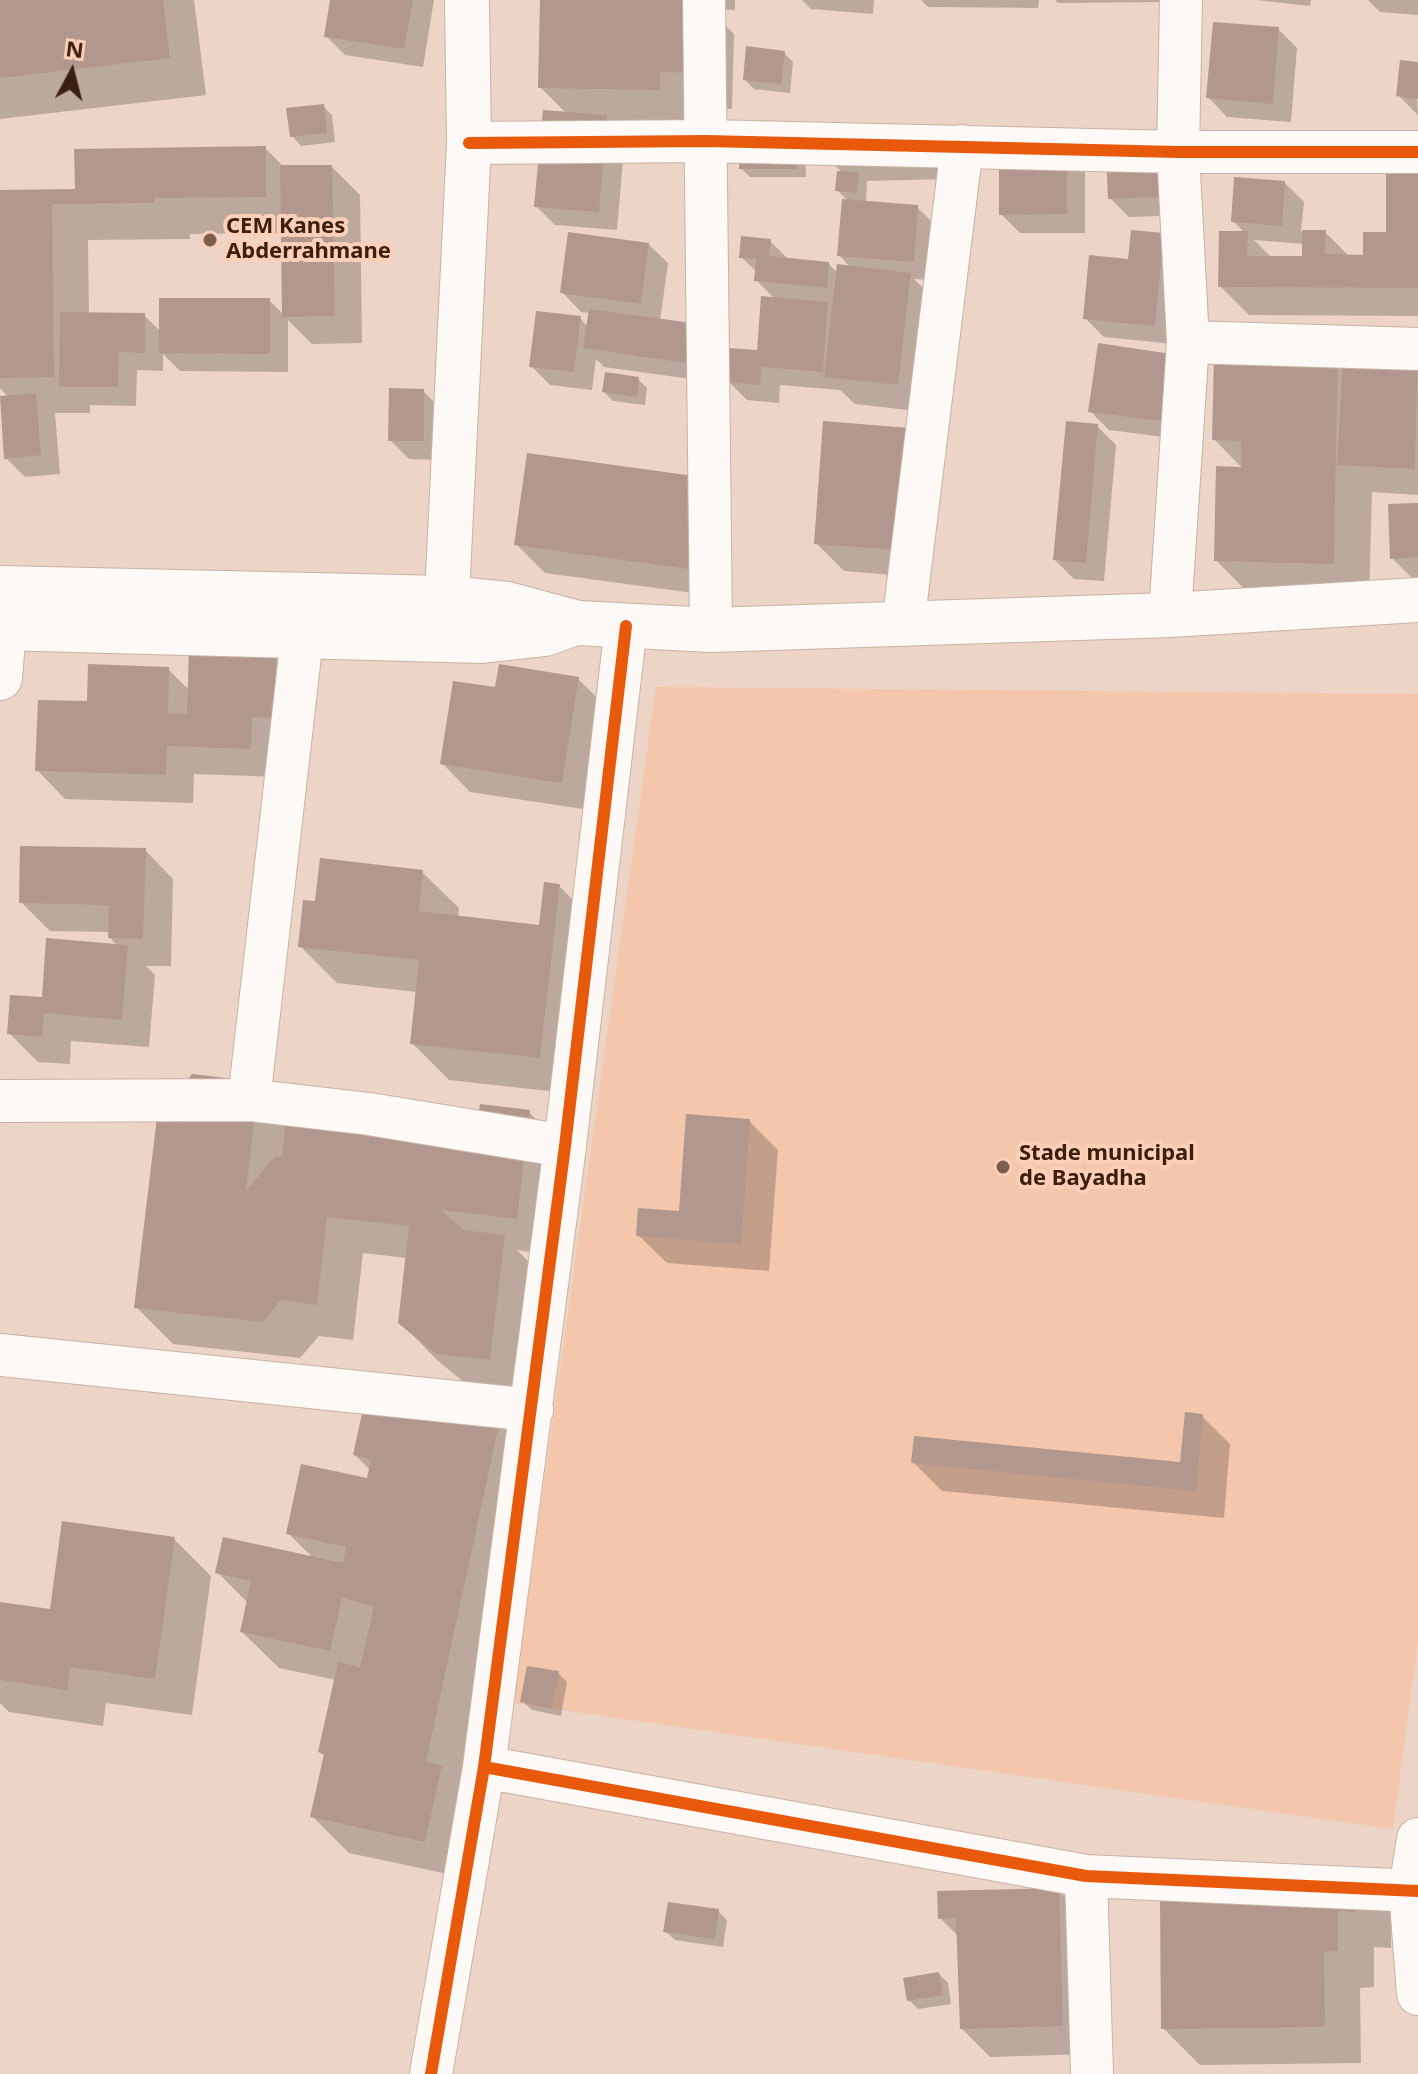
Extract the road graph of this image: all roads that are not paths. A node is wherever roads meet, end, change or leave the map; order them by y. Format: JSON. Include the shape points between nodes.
{"nodes":[{"id":1,"x":467,"y":0,"type":"edge"},
{"id":2,"x":704,"y":0,"type":"edge"},
{"id":3,"x":1181,"y":0,"type":"edge"},
{"id":4,"x":706,"y":141,"type":"junction"},
{"id":5,"x":469,"y":143,"type":"junction"},
{"id":6,"x":962,"y":146,"type":"junction"},
{"id":7,"x":1178,"y":152,"type":"junction"},
{"id":8,"x":1418,"y":152,"type":"edge"},
{"id":9,"x":1188,"y":342,"type":"junction"},
{"id":10,"x":1418,"y":349,"type":"edge"},
{"id":11,"x":447,"y":598,"type":"junction"},
{"id":12,"x":1418,"y":600,"type":"edge"},
{"id":13,"x":3,"y":608,"type":"edge"},
{"id":14,"x":1170,"y":615,"type":"junction"},
{"id":15,"x":578,"y":623,"type":"junction"},
{"id":16,"x":903,"y":625,"type":"junction"},
{"id":17,"x":626,"y":626,"type":"junction"},
{"id":18,"x":711,"y":630,"type":"junction"},
{"id":19,"x":302,"y":638,"type":"junction"},
{"id":20,"x":445,"y":641,"type":"junction"},
{"id":21,"x":0,"y":678,"type":"edge"},
{"id":22,"x":249,"y":1100,"type":"junction"},
{"id":23,"x":0,"y":1101,"type":"edge"},
{"id":24,"x":565,"y":1146,"type":"junction"},
{"id":25,"x":0,"y":1355,"type":"edge"},
{"id":26,"x":532,"y":1410,"type":"junction"},
{"id":27,"x":484,"y":1767,"type":"junction"},
{"id":28,"x":1418,"y":1839,"type":"edge"},
{"id":29,"x":1086,"y":1876,"type":"junction"},
{"id":30,"x":1414,"y":1890,"type":"edge"},
{"id":31,"x":1418,"y":1994,"type":"edge"},
{"id":32,"x":431,"y":2074,"type":"edge"},
{"id":33,"x":1092,"y":2074,"type":"edge"}],
"edges":[{"from":1,"to":5,"type":"main road"},
{"from":2,"to":4,"type":"street"},
{"from":3,"to":7,"type":"street"},
{"from":4,"to":5,"type":"street"},
{"from":4,"to":6,"type":"street"},
{"from":4,"to":18,"type":"street"},
{"from":5,"to":11,"type":"main road"},
{"from":6,"to":7,"type":"street"},
{"from":6,"to":16,"type":"street"},
{"from":7,"to":8,"type":"street"},
{"from":7,"to":9,"type":"street"},
{"from":9,"to":10,"type":"street"},
{"from":9,"to":14,"type":"street"},
{"from":11,"to":13,"type":"main road"},
{"from":11,"to":15,"type":"main road","via":[[507,604]]},
{"from":11,"to":20,"type":"main road"},
{"from":12,"to":14,"type":"main road"},
{"from":13,"to":19,"type":"main road"},
{"from":13,"to":21,"type":"main road"},
{"from":14,"to":16,"type":"main road"},
{"from":15,"to":17,"type":"main road"},
{"from":15,"to":20,"type":"main road","via":[[512,640]]},
{"from":16,"to":18,"type":"main road"},
{"from":17,"to":18,"type":"main road"},
{"from":17,"to":24,"type":"street"},
{"from":19,"to":20,"type":"main road"},
{"from":19,"to":22,"type":"street"},
{"from":22,"to":23,"type":"street"},
{"from":22,"to":24,"type":"street"},
{"from":24,"to":26,"type":"street"},
{"from":25,"to":26,"type":"street"},
{"from":26,"to":27,"type":"street"},
{"from":27,"to":29,"type":"street"},
{"from":27,"to":32,"type":"street"},
{"from":28,"to":30,"type":"street"},
{"from":29,"to":30,"type":"street"},
{"from":29,"to":33,"type":"street"},
{"from":30,"to":31,"type":"street"}]}
